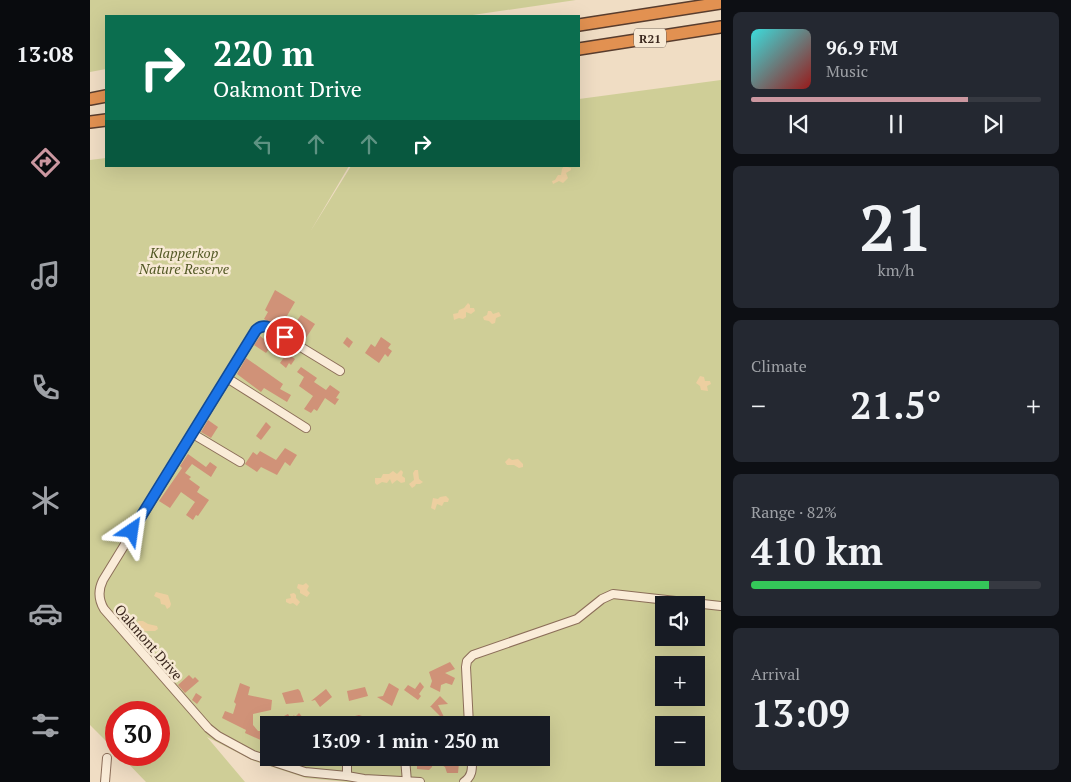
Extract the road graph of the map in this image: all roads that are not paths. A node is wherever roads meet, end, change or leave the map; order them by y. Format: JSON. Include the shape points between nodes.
{"nodes":[{"id":1,"x":721,"y":3,"type":"edge"},
{"id":2,"x":580,"y":25,"type":"edge"},
{"id":3,"x":721,"y":27,"type":"edge"},
{"id":4,"x":580,"y":49,"type":"edge"},
{"id":5,"x":105,"y":96,"type":"edge"},
{"id":6,"x":90,"y":99,"type":"edge"},
{"id":7,"x":105,"y":120,"type":"edge"},
{"id":8,"x":90,"y":122,"type":"edge"},
{"id":9,"x":340,"y":371,"type":"dead end"},
{"id":10,"x":227,"y":378,"type":"junction"},
{"id":11,"x":306,"y":428,"type":"dead end"},
{"id":12,"x":193,"y":434,"type":"junction"},
{"id":13,"x":240,"y":462,"type":"dead end"},
{"id":14,"x":721,"y":606,"type":"edge"},
{"id":15,"x":469,"y":716,"type":"edge"},
{"id":16,"x":260,"y":756,"type":"edge"},
{"id":17,"x":106,"y":766,"type":"edge"},
{"id":18,"x":290,"y":766,"type":"edge"},
{"id":19,"x":347,"y":766,"type":"edge"},
{"id":20,"x":406,"y":766,"type":"edge"},
{"id":21,"x":472,"y":766,"type":"edge"},
{"id":22,"x":347,"y":776,"type":"junction"},
{"id":23,"x":105,"y":782,"type":"edge"},
{"id":24,"x":407,"y":782,"type":"edge"},
{"id":25,"x":420,"y":782,"type":"edge"},
{"id":26,"x":464,"y":782,"type":"edge"}],
"edges":[{"from":1,"to":2,"type":"highway","number":"R21"},
{"from":3,"to":4,"type":"highway","number":"R21"},
{"from":5,"to":6,"type":"highway"},
{"from":7,"to":8,"type":"highway"},
{"from":9,"to":10,"type":"street","name":"Oakmont Drive","via":[[264,326],[256,330]]},
{"from":10,"to":11,"type":"street"},
{"from":10,"to":12,"type":"street","name":"Oakmont Drive"},
{"from":12,"to":13,"type":"street"},
{"from":12,"to":16,"type":"street","name":"Oakmont Drive","via":[[102,580],[100,598],[104,609],[208,728]]},
{"from":14,"to":15,"type":"street","via":[[613,594],[580,618],[473,655],[466,667]]},
{"from":17,"to":23,"type":"street"},
{"from":18,"to":22,"type":"street","name":"Oakmont Drive","via":[[305,772]]},
{"from":19,"to":22,"type":"street"},
{"from":20,"to":24,"type":"street"},
{"from":21,"to":26,"type":"street","via":[[472,772]]},
{"from":22,"to":24,"type":"street","name":"Oakmont Drive"},
{"from":24,"to":25,"type":"street","name":"Oakmont Drive"}]}
